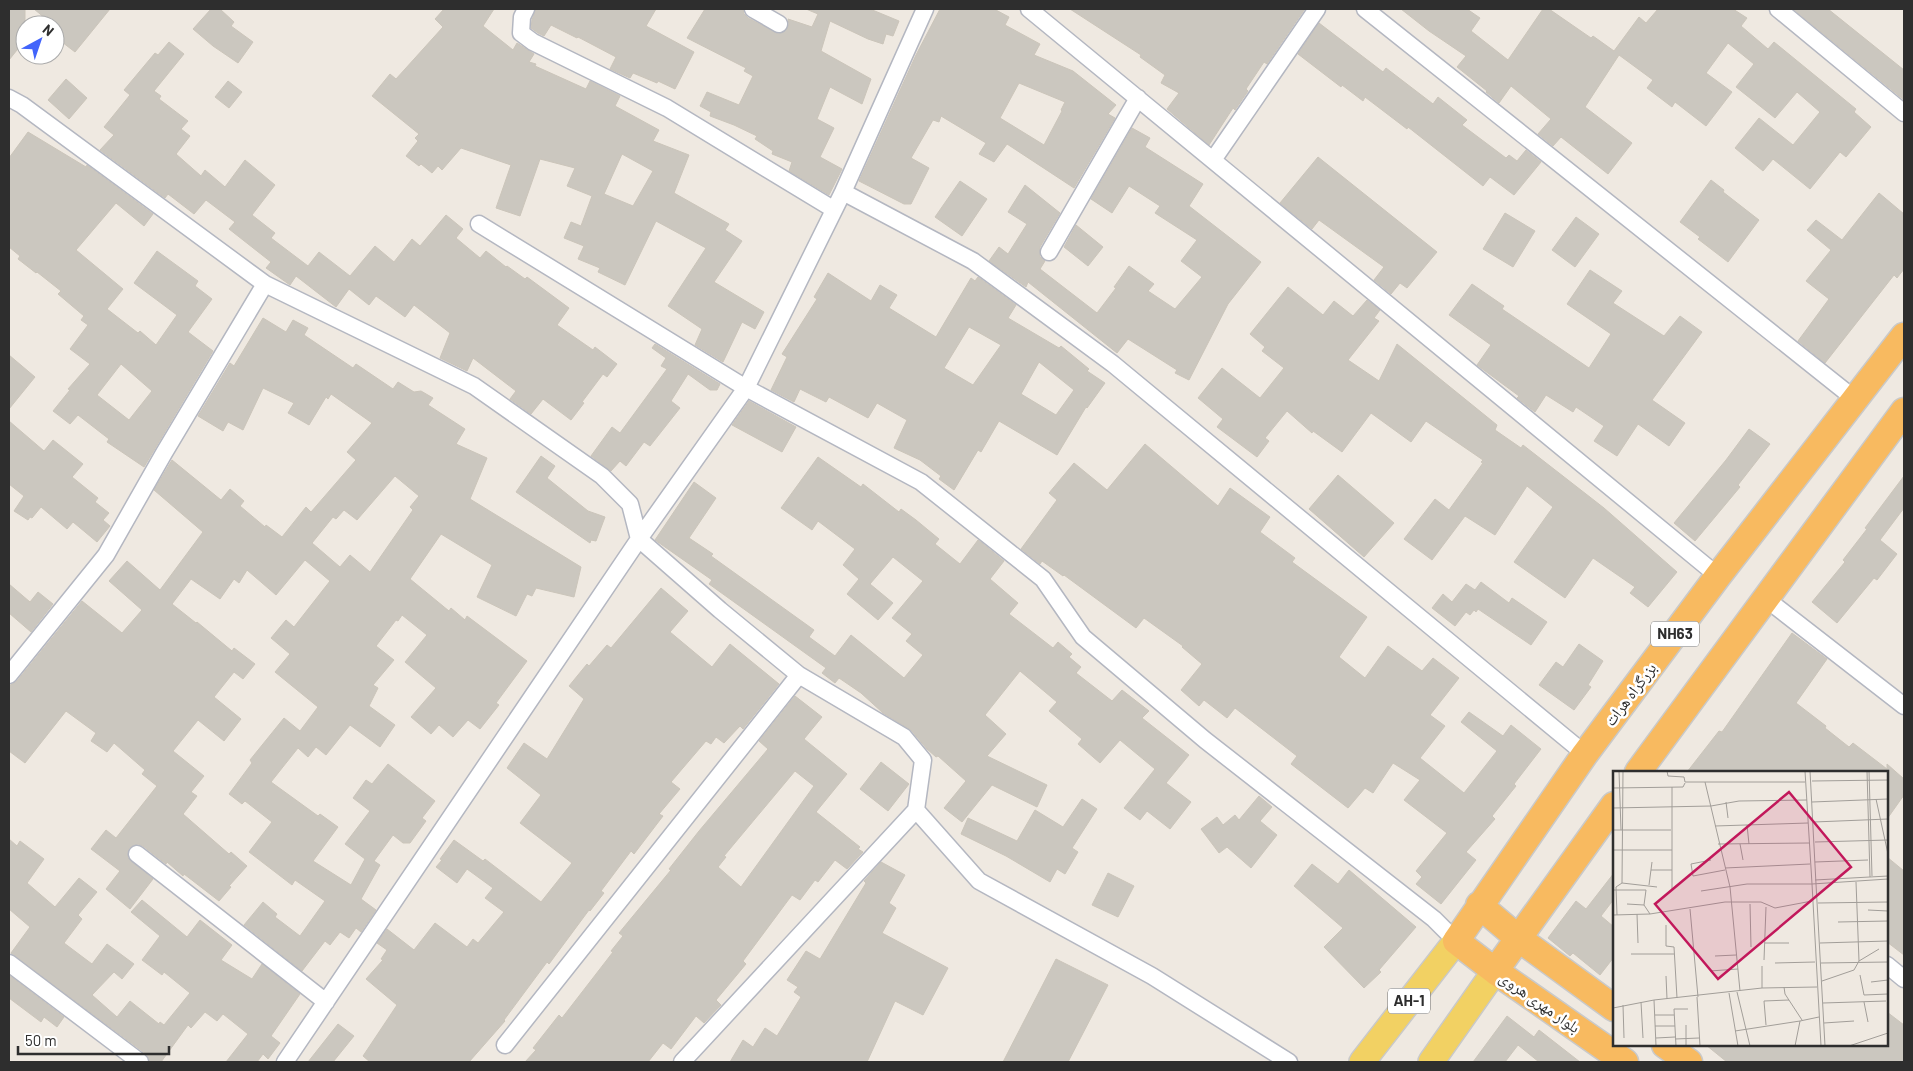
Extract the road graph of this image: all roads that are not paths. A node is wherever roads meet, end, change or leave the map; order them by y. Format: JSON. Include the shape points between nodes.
{"nodes":[{"id":1,"x":526,"y":9,"type":"edge"},
{"id":2,"x":753,"y":9,"type":"edge"},
{"id":3,"x":925,"y":9,"type":"edge"},
{"id":4,"x":1029,"y":9,"type":"edge"},
{"id":5,"x":1316,"y":9,"type":"edge"},
{"id":6,"x":1365,"y":9,"type":"edge"},
{"id":7,"x":1778,"y":9,"type":"edge"},
{"id":8,"x":778,"y":24,"type":"dead end"},
{"id":9,"x":9,"y":98,"type":"edge"},
{"id":10,"x":1138,"y":98,"type":"junction"},
{"id":11,"x":1904,"y":113,"type":"edge"},
{"id":12,"x":1213,"y":160,"type":"junction"},
{"id":13,"x":843,"y":192,"type":"junction"},
{"id":14,"x":833,"y":209,"type":"junction"},
{"id":15,"x":480,"y":224,"type":"dead end"},
{"id":16,"x":1049,"y":252,"type":"dead end"},
{"id":17,"x":265,"y":284,"type":"junction"},
{"id":18,"x":1904,"y":336,"type":"edge"},
{"id":19,"x":746,"y":388,"type":"junction"},
{"id":20,"x":1856,"y":400,"type":"junction"},
{"id":21,"x":1901,"y":421,"type":"edge"},
{"id":22,"x":639,"y":539,"type":"junction"},
{"id":23,"x":1718,"y":576,"type":"junction"},
{"id":24,"x":1766,"y":598,"type":"junction"},
{"id":25,"x":9,"y":675,"type":"edge"},
{"id":26,"x":799,"y":675,"type":"junction"},
{"id":27,"x":1904,"y":706,"type":"edge"},
{"id":28,"x":1585,"y":754,"type":"junction"},
{"id":29,"x":1640,"y":771,"type":"edge"},
{"id":30,"x":1613,"y":806,"type":"edge"},
{"id":31,"x":916,"y":810,"type":"junction"},
{"id":32,"x":137,"y":854,"type":"dead end"},
{"id":33,"x":1479,"y":905,"type":"junction"},
{"id":34,"x":1518,"y":938,"type":"junction"},
{"id":35,"x":1456,"y":940,"type":"junction"},
{"id":36,"x":9,"y":963,"type":"edge"},
{"id":37,"x":1888,"y":966,"type":"edge"},
{"id":38,"x":1495,"y":970,"type":"junction"},
{"id":39,"x":1904,"y":979,"type":"edge"},
{"id":40,"x":326,"y":1002,"type":"junction"},
{"id":41,"x":1613,"y":1007,"type":"edge"},
{"id":42,"x":505,"y":1045,"type":"dead end"},
{"id":43,"x":1666,"y":1046,"type":"edge"},
{"id":44,"x":140,"y":1062,"type":"edge"},
{"id":45,"x":285,"y":1062,"type":"edge"},
{"id":46,"x":682,"y":1062,"type":"edge"},
{"id":47,"x":1289,"y":1062,"type":"edge"},
{"id":48,"x":1362,"y":1062,"type":"edge"},
{"id":49,"x":1431,"y":1062,"type":"edge"},
{"id":50,"x":1625,"y":1062,"type":"edge"},
{"id":51,"x":1689,"y":1062,"type":"edge"}],
"edges":[{"from":1,"to":14,"type":"street","via":[[521,33],[533,42],[667,108]]},
{"from":2,"to":8,"type":"street"},
{"from":3,"to":13,"type":"street"},
{"from":4,"to":10,"type":"street"},
{"from":5,"to":12,"type":"street"},
{"from":6,"to":20,"type":"street"},
{"from":7,"to":11,"type":"street"},
{"from":9,"to":17,"type":"street"},
{"from":10,"to":12,"type":"street"},
{"from":10,"to":16,"type":"street"},
{"from":12,"to":23,"type":"street"},
{"from":13,"to":14,"type":"street"},
{"from":13,"to":28,"type":"street","via":[[973,261],[1113,364]]},
{"from":14,"to":19,"type":"street"},
{"from":15,"to":19,"type":"street"},
{"from":17,"to":22,"type":"street","via":[[474,386],[602,476],[630,504]]},
{"from":17,"to":25,"type":"street","via":[[106,555]]},
{"from":18,"to":20,"type":"highway","name":"بزرگراه هرات","number":"NH63"},
{"from":19,"to":22,"type":"street"},
{"from":19,"to":35,"type":"street","via":[[928,488],[1043,578],[1084,637],[1204,740],[1434,919]]},
{"from":20,"to":23,"type":"highway","name":"بزرگراه هرات","number":"NH63"},
{"from":21,"to":24,"type":"highway"},
{"from":22,"to":26,"type":"street"},
{"from":22,"to":40,"type":"street"},
{"from":23,"to":28,"type":"highway","name":"بزرگراه هرات","number":"NH63"},
{"from":24,"to":27,"type":"street"},
{"from":24,"to":29,"type":"highway"},
{"from":26,"to":31,"type":"street","via":[[904,737],[922,760]]},
{"from":26,"to":42,"type":"street"},
{"from":28,"to":33,"type":"highway","name":"بزرگراه هرات","number":"NH63"},
{"from":30,"to":34,"type":"highway"},
{"from":31,"to":46,"type":"street"},
{"from":31,"to":47,"type":"street","via":[[980,881],[1152,976]]},
{"from":32,"to":40,"type":"street"},
{"from":33,"to":34,"type":"highway"},
{"from":33,"to":35,"type":"highway","name":"بزرگراه هرات","number":"NH63"},
{"from":34,"to":38,"type":"highway"},
{"from":34,"to":41,"type":"highway"},
{"from":35,"to":38,"type":"highway","name":"بلوار مهری هروی"},
{"from":35,"to":48,"type":"main road","number":"AH-1"},
{"from":36,"to":44,"type":"street"},
{"from":37,"to":39,"type":"street"},
{"from":38,"to":49,"type":"main road"},
{"from":38,"to":50,"type":"highway","name":"بلوار مهری هروی"},
{"from":40,"to":45,"type":"street"},
{"from":43,"to":51,"type":"highway"}]}
